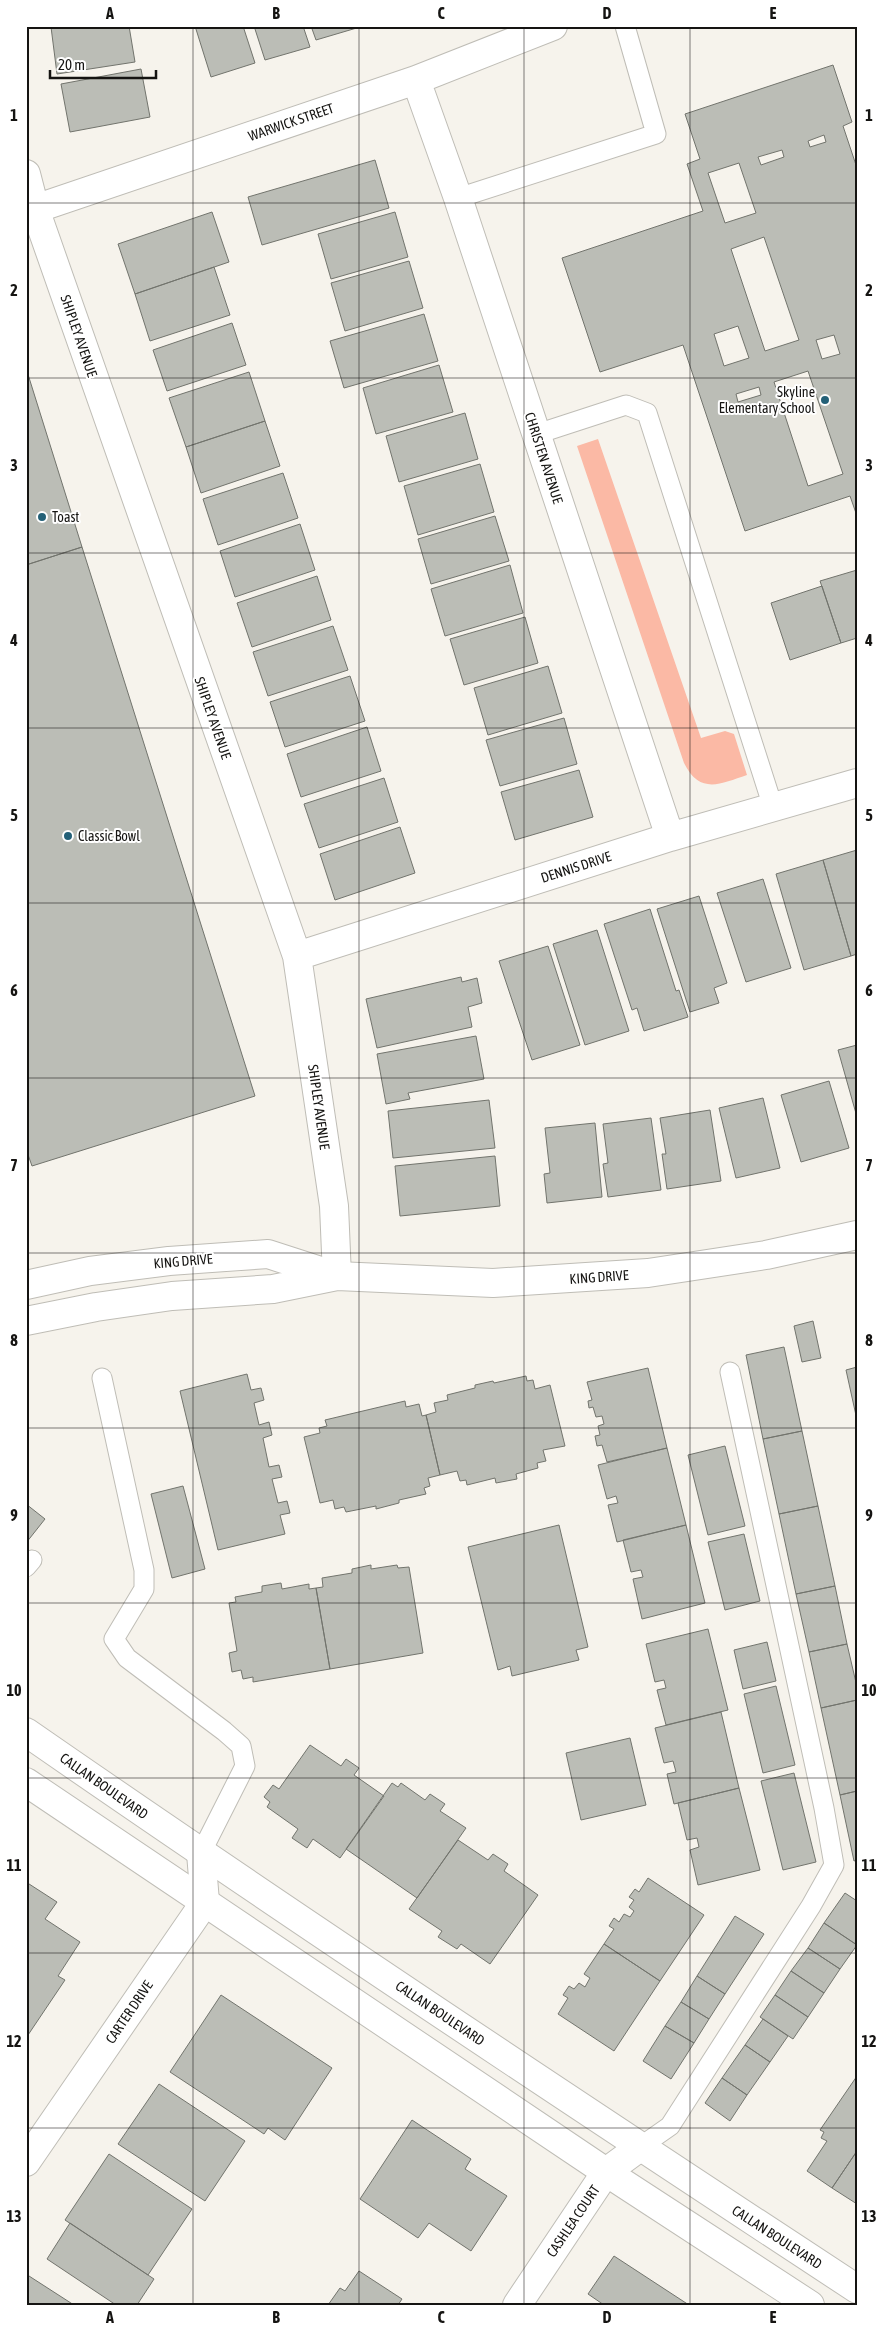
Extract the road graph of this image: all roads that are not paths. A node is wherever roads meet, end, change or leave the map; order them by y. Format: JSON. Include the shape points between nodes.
{"nodes":[{"id":1,"x":553,"y":26,"type":"edge"},
{"id":2,"x":625,"y":26,"type":"edge"},
{"id":3,"x":416,"y":80,"type":"junction"},
{"id":4,"x":26,"y":174,"type":"edge"},
{"id":5,"x":458,"y":198,"type":"junction"},
{"id":6,"x":31,"y":211,"type":"edge"},
{"id":7,"x":537,"y":434,"type":"junction"},
{"id":8,"x":857,"y":783,"type":"edge"},
{"id":9,"x":773,"y":807,"type":"junction"},
{"id":10,"x":670,"y":837,"type":"junction"},
{"id":11,"x":297,"y":956,"type":"junction"},
{"id":12,"x":857,"y":1235,"type":"edge"},
{"id":13,"x":337,"y":1276,"type":"junction"},
{"id":14,"x":26,"y":1285,"type":"edge"},
{"id":15,"x":26,"y":1321,"type":"edge"},
{"id":16,"x":730,"y":1372,"type":"dead end"},
{"id":17,"x":102,"y":1378,"type":"dead end"},
{"id":18,"x":26,"y":1732,"type":"edge"},
{"id":19,"x":26,"y":1782,"type":"edge"},
{"id":20,"x":201,"y":1853,"type":"junction"},
{"id":21,"x":205,"y":1902,"type":"junction"},
{"id":22,"x":640,"y":2146,"type":"junction"},
{"id":23,"x":26,"y":2162,"type":"edge"},
{"id":24,"x":606,"y":2172,"type":"junction"},
{"id":25,"x":857,"y":2289,"type":"edge"},
{"id":26,"x":517,"y":2305,"type":"edge"},
{"id":27,"x":810,"y":2305,"type":"edge"}],
"edges":[{"from":1,"to":3,"type":"street","name":"WARWICK STREET"},
{"from":2,"to":5,"type":"lane","via":[[656,134]]},
{"from":3,"to":5,"type":"street","name":"CHRISTEN AVENUE"},
{"from":3,"to":6,"type":"street","name":"WARWICK STREET"},
{"from":4,"to":6,"type":"street","name":"SHIPLEY AVENUE"},
{"from":5,"to":7,"type":"street","name":"CHRISTEN AVENUE"},
{"from":6,"to":11,"type":"street","name":"SHIPLEY AVENUE"},
{"from":7,"to":9,"type":"lane","via":[[626,405],[647,413]]},
{"from":7,"to":10,"type":"street","name":"CHRISTEN AVENUE"},
{"from":8,"to":9,"type":"street","name":"DENNIS DRIVE"},
{"from":9,"to":10,"type":"street","name":"DENNIS DRIVE"},
{"from":10,"to":11,"type":"street","name":"DENNIS DRIVE"},
{"from":11,"to":13,"type":"street","name":"SHIPLEY AVENUE","via":[[334,1206]]},
{"from":12,"to":13,"type":"street","name":"KING DRIVE","via":[[687,1268],[611,1276],[493,1282]]},
{"from":13,"to":14,"type":"street","name":"KING DRIVE","via":[[268,1254],[90,1271]]},
{"from":13,"to":15,"type":"street","name":"KING DRIVE","via":[[273,1289],[172,1296]]},
{"from":16,"to":22,"type":"lane","via":[[834,1865],[670,2126]]},
{"from":17,"to":20,"type":"lane","via":[[144,1570],[144,1589],[114,1639],[126,1658],[241,1746],[244,1766]]},
{"from":18,"to":20,"type":"street","name":"CALLAN BOULEVARD"},
{"from":19,"to":21,"type":"street"},
{"from":20,"to":21,"type":"street"},
{"from":20,"to":22,"type":"street","name":"CALLAN BOULEVARD"},
{"from":21,"to":23,"type":"street","name":"CARTER DRIVE"},
{"from":21,"to":24,"type":"street"},
{"from":22,"to":24,"type":"street","name":"CASHLEA COURT"},
{"from":22,"to":25,"type":"street","name":"CALLAN BOULEVARD"},
{"from":24,"to":26,"type":"street","name":"CASHLEA COURT"},
{"from":24,"to":27,"type":"street"}]}
